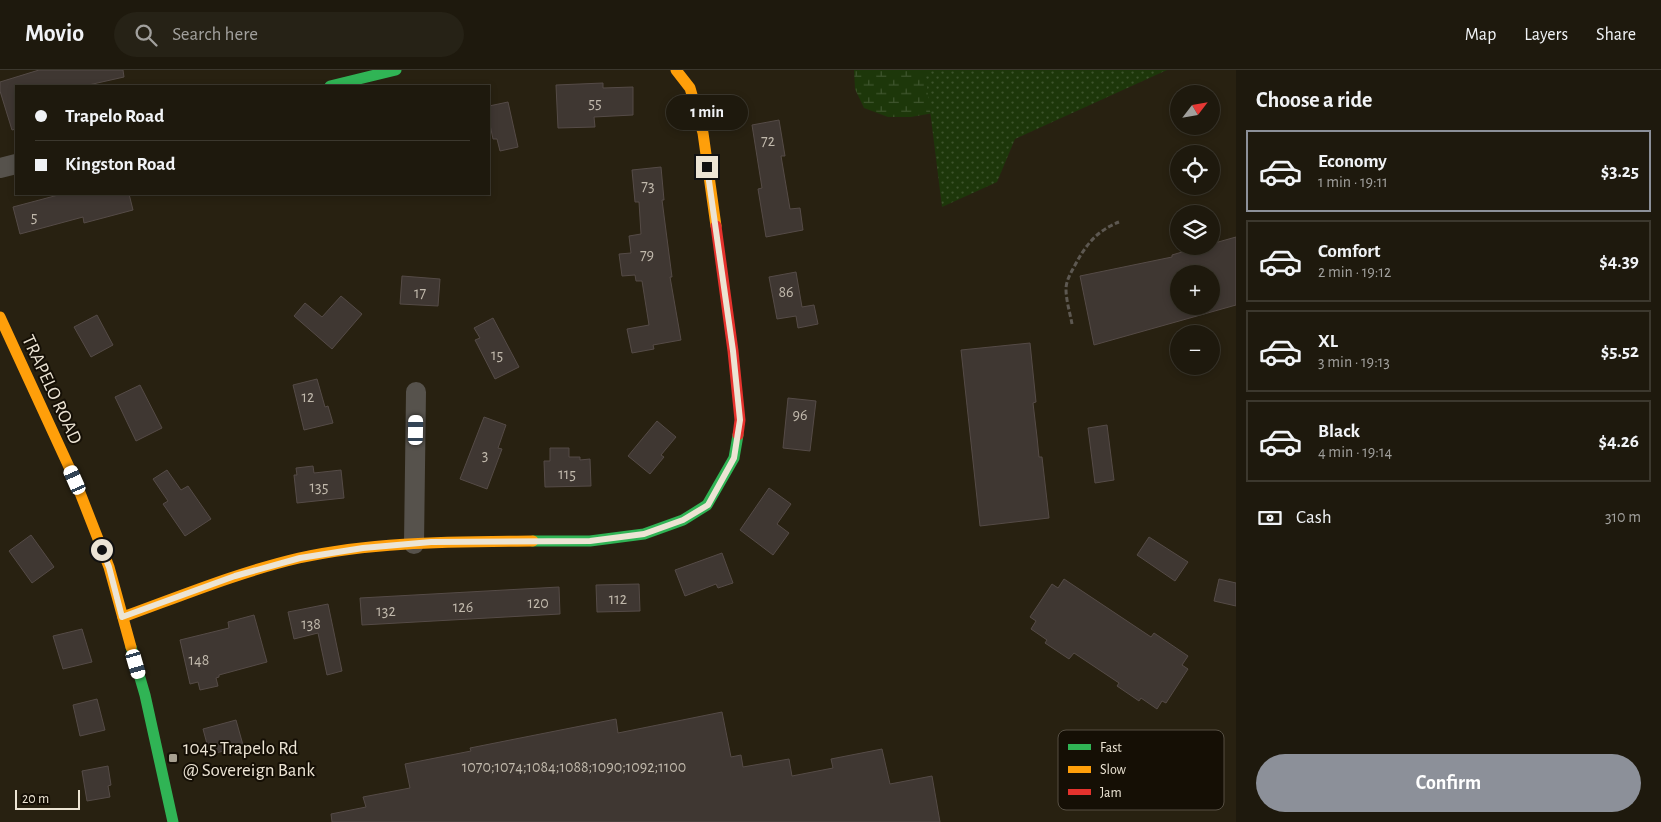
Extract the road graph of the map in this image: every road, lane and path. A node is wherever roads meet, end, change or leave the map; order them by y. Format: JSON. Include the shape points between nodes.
{"nodes":[{"id":1,"x":396,"y":70,"type":"edge"},
{"id":2,"x":676,"y":70,"type":"edge"},
{"id":3,"x":334,"y":85,"type":"edge"},
{"id":4,"x":15,"y":164,"type":"edge"},
{"id":5,"x":0,"y":168,"type":"edge"},
{"id":6,"x":1119,"y":222,"type":"dead end"},
{"id":7,"x":0,"y":317,"type":"edge"},
{"id":8,"x":1072,"y":324,"type":"dead end"},
{"id":9,"x":416,"y":392,"type":"dead end"},
{"id":10,"x":414,"y":544,"type":"junction"},
{"id":11,"x":122,"y":617,"type":"junction"},
{"id":12,"x":173,"y":822,"type":"edge"}],
"edges":[{"from":1,"to":3,"type":"street"},
{"from":2,"to":10,"type":"street","via":[[690,88],[703,133],[740,420],[734,458],[708,505],[683,520],[644,534],[590,541]]},
{"from":4,"to":5,"type":"street"},
{"from":6,"to":8,"type":"path","via":[[1093,237],[1069,276],[1066,288]]},
{"from":7,"to":11,"type":"street","name":"TRAPELO ROAD","via":[[75,480],[109,567]]},
{"from":9,"to":10,"type":"street"},
{"from":10,"to":11,"type":"street","via":[[300,558],[235,576]]},
{"from":11,"to":12,"type":"street","name":"TRAPELO ROAD","via":[[145,695]]}]}
